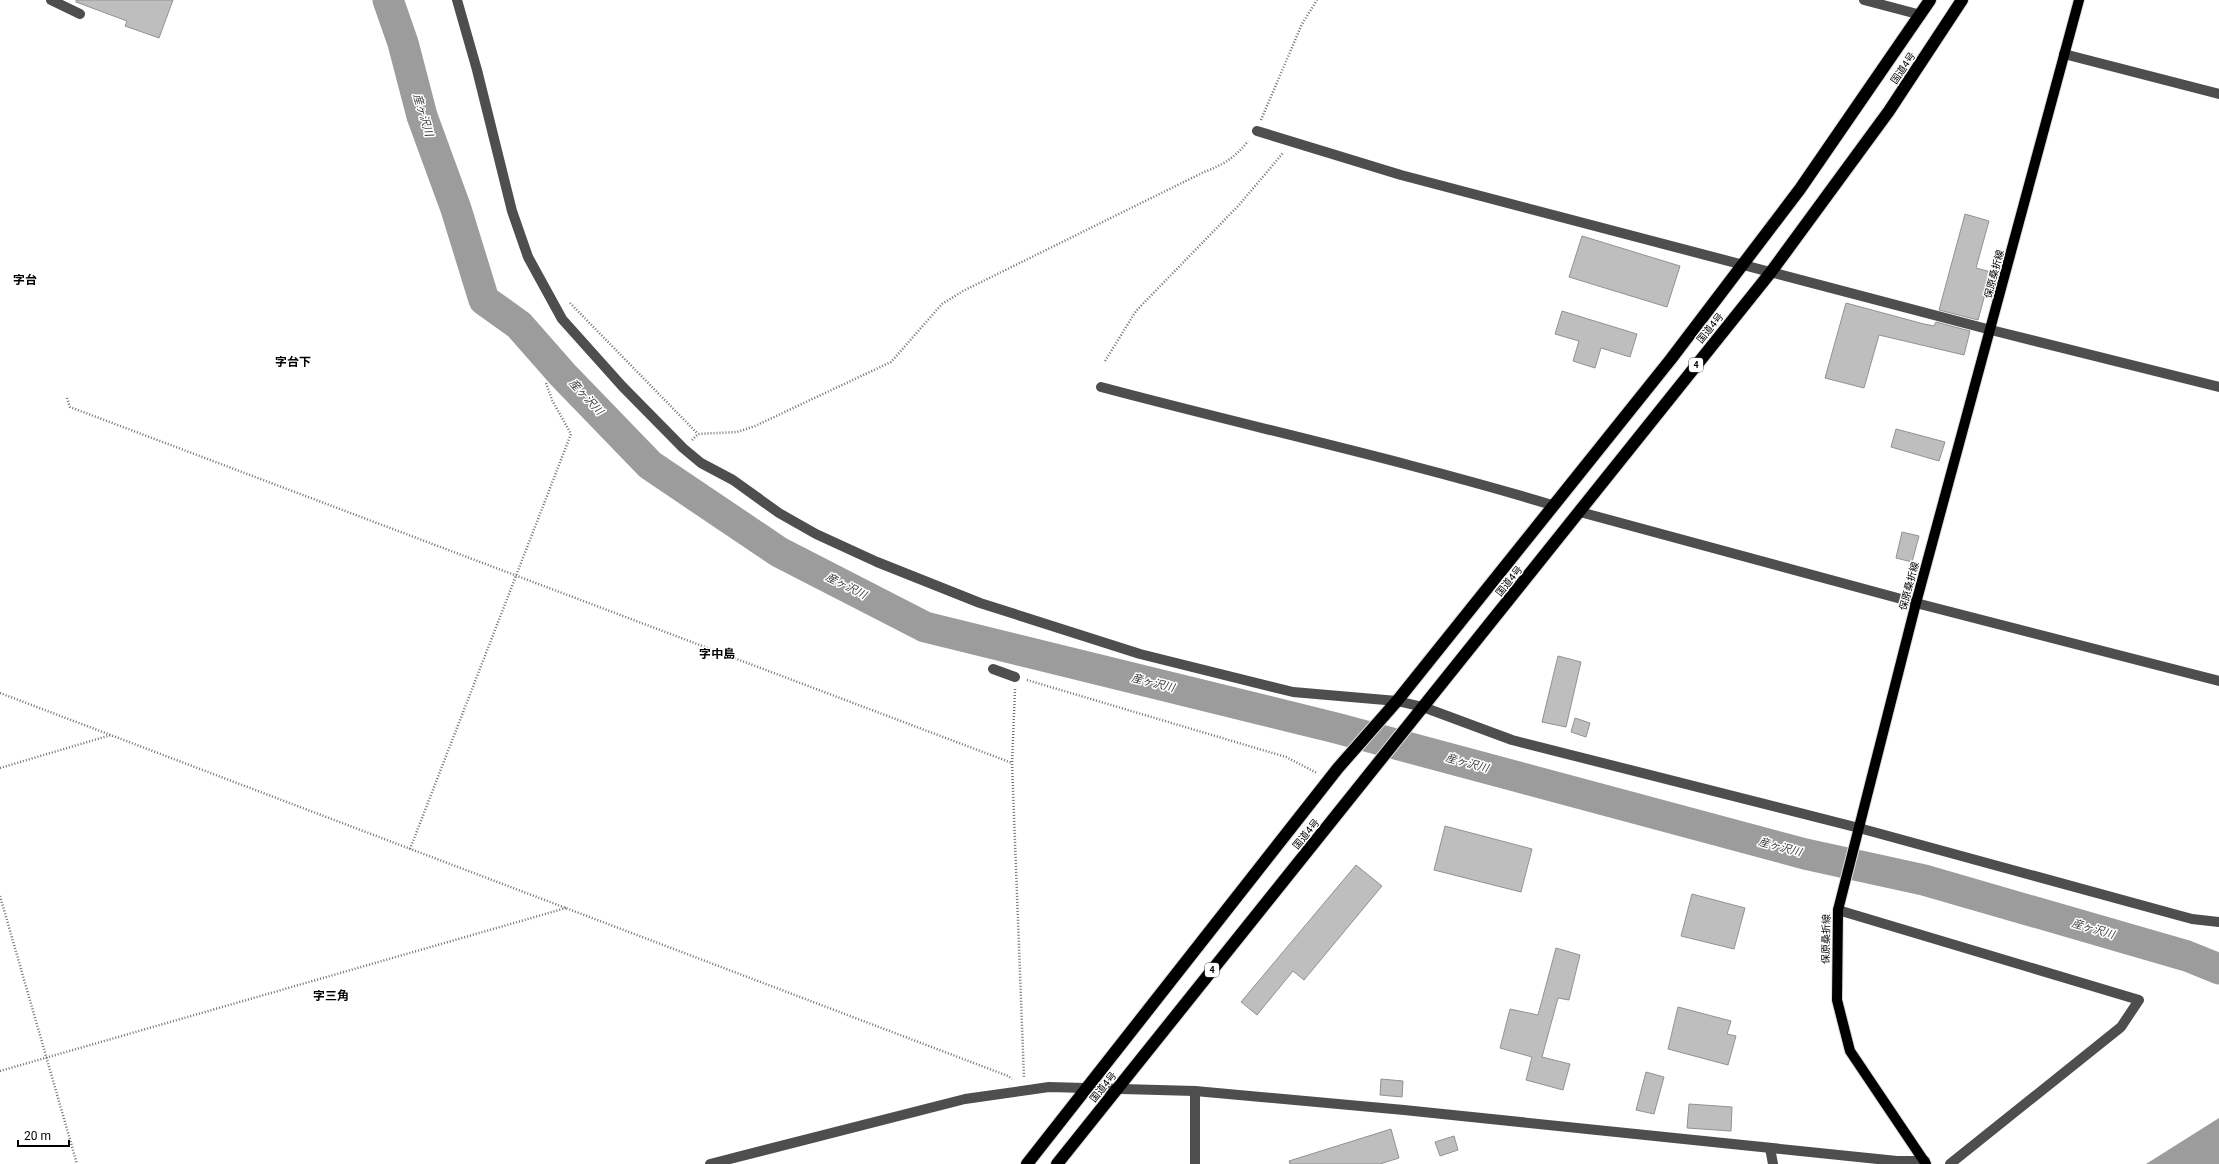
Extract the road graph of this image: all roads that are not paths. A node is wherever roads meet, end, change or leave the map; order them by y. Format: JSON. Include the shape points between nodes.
{"nodes":[{"id":1,"x":52,"y":0,"type":"edge"},
{"id":2,"x":457,"y":0,"type":"edge"},
{"id":3,"x":1864,"y":0,"type":"edge"},
{"id":4,"x":1930,"y":0,"type":"edge"},
{"id":5,"x":1962,"y":0,"type":"edge"},
{"id":6,"x":2079,"y":0,"type":"edge"},
{"id":7,"x":80,"y":14,"type":"dead end"},
{"id":8,"x":1921,"y":15,"type":"junction"},
{"id":9,"x":2064,"y":54,"type":"junction"},
{"id":10,"x":2219,"y":94,"type":"edge"},
{"id":11,"x":1256,"y":131,"type":"road end"},
{"id":12,"x":1743,"y":264,"type":"junction"},
{"id":13,"x":1771,"y":272,"type":"junction"},
{"id":14,"x":1991,"y":330,"type":"junction"},
{"id":15,"x":1101,"y":387,"type":"dead end"},
{"id":16,"x":2219,"y":388,"type":"edge"},
{"id":17,"x":1552,"y":505,"type":"junction"},
{"id":18,"x":1580,"y":512,"type":"junction"},
{"id":19,"x":1916,"y":603,"type":"junction"},
{"id":20,"x":992,"y":669,"type":"dead end"},
{"id":21,"x":1015,"y":676,"type":"road end"},
{"id":22,"x":2219,"y":681,"type":"edge"},
{"id":23,"x":1393,"y":704,"type":"junction"},
{"id":24,"x":1423,"y":707,"type":"junction"},
{"id":25,"x":1858,"y":832,"type":"junction"},
{"id":26,"x":1838,"y":910,"type":"junction"},
{"id":27,"x":2219,"y":922,"type":"edge"},
{"id":28,"x":1088,"y":1088,"type":"junction"},
{"id":29,"x":1118,"y":1088,"type":"junction"},
{"id":30,"x":1195,"y":1091,"type":"junction"},
{"id":31,"x":1770,"y":1148,"type":"junction"},
{"id":32,"x":1926,"y":1163,"type":"edge"},
{"id":33,"x":710,"y":1164,"type":"edge"},
{"id":34,"x":1027,"y":1164,"type":"edge"},
{"id":35,"x":1056,"y":1164,"type":"edge"},
{"id":36,"x":1195,"y":1164,"type":"edge"},
{"id":37,"x":1773,"y":1164,"type":"edge"},
{"id":38,"x":1950,"y":1164,"type":"edge"}],
"edges":[{"from":1,"to":7,"type":"street"},
{"from":2,"to":23,"type":"street","via":[[477,70],[498,161],[528,257],[562,319],[622,386],[701,463],[816,534],[980,603],[1140,654],[1274,689]]},
{"from":3,"to":8,"type":"street"},
{"from":4,"to":8,"type":"highway","name":"国道4号","number":"4"},
{"from":5,"to":13,"type":"highway","name":"国道4号","number":"4","via":[[1889,111]]},
{"from":6,"to":9,"type":"main road","name":"保原桑折線"},
{"from":8,"to":12,"type":"highway","name":"国道4号","number":"4","via":[[1845,126]]},
{"from":9,"to":10,"type":"street"},
{"from":9,"to":14,"type":"main road","name":"保原桑折線"},
{"from":11,"to":12,"type":"street","via":[[1401,175]]},
{"from":12,"to":13,"type":"street"},
{"from":12,"to":17,"type":"highway","name":"国道4号","number":"4","via":[[1671,359]]},
{"from":13,"to":14,"type":"street"},
{"from":13,"to":18,"type":"highway","name":"国道4号","number":"4"},
{"from":14,"to":16,"type":"street"},
{"from":14,"to":19,"type":"main road","name":"保原桑折線"},
{"from":15,"to":17,"type":"street","via":[[1312,439]]},
{"from":17,"to":23,"type":"highway","name":"国道4号","number":"4"},
{"from":18,"to":19,"type":"street"},
{"from":18,"to":24,"type":"highway","name":"国道4号","number":"4"},
{"from":19,"to":22,"type":"street"},
{"from":19,"to":25,"type":"main road","name":"保原桑折線"},
{"from":20,"to":21,"type":"street"},
{"from":23,"to":24,"type":"street"},
{"from":23,"to":28,"type":"highway","name":"国道4号","number":"4","via":[[1338,768]]},
{"from":24,"to":25,"type":"street","via":[[1512,740]]},
{"from":24,"to":29,"type":"highway","name":"国道4号","number":"4"},
{"from":25,"to":26,"type":"main road","name":"保原桑折線"},
{"from":25,"to":27,"type":"street","via":[[2192,919]]},
{"from":26,"to":32,"type":"main road","name":"保原桑折線","via":[[1837,1000],[1850,1051]]},
{"from":26,"to":38,"type":"street","via":[[2139,1000],[2121,1027]]},
{"from":28,"to":29,"type":"street"},
{"from":28,"to":33,"type":"street","via":[[1024,1090],[965,1099]]},
{"from":28,"to":34,"type":"highway","name":"国道4号","number":"4"},
{"from":29,"to":30,"type":"street"},
{"from":29,"to":35,"type":"highway","name":"国道4号","number":"4"},
{"from":30,"to":31,"type":"street"},
{"from":30,"to":36,"type":"street"},
{"from":31,"to":32,"type":"street"},
{"from":31,"to":37,"type":"street"}]}
